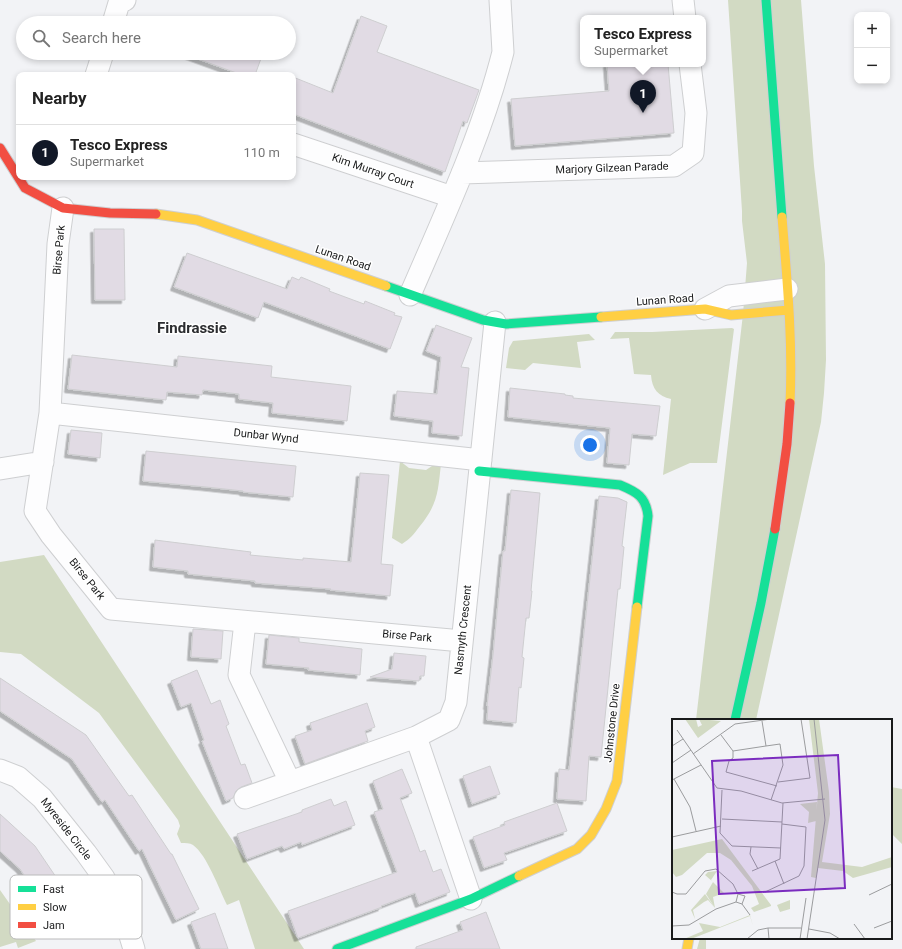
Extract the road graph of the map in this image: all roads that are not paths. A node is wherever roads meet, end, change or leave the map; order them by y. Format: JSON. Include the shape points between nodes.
{"nodes":[{"id":1,"x":125,"y":0,"type":"edge"},
{"id":2,"x":500,"y":0,"type":"edge"},
{"id":3,"x":682,"y":0,"type":"edge"},
{"id":4,"x":766,"y":0,"type":"edge"},
{"id":5,"x":684,"y":15,"type":"edge"},
{"id":6,"x":115,"y":16,"type":"edge"},
{"id":7,"x":101,"y":60,"type":"edge"},
{"id":8,"x":690,"y":67,"type":"edge"},
{"id":9,"x":97,"y":72,"type":"edge"},
{"id":10,"x":296,"y":145,"type":"edge"},
{"id":11,"x":0,"y":148,"type":"edge"},
{"id":12,"x":462,"y":173,"type":"junction"},
{"id":13,"x":16,"y":174,"type":"edge"},
{"id":14,"x":20,"y":180,"type":"edge"},
{"id":15,"x":452,"y":197,"type":"junction"},
{"id":16,"x":63,"y":208,"type":"junction"},
{"id":17,"x":787,"y":289,"type":"junction"},
{"id":18,"x":410,"y":295,"type":"junction"},
{"id":19,"x":705,"y":309,"type":"junction"},
{"id":20,"x":789,"y":310,"type":"junction"},
{"id":21,"x":495,"y":322,"type":"junction"},
{"id":22,"x":50,"y":413,"type":"junction"},
{"id":23,"x":43,"y":462,"type":"junction"},
{"id":24,"x":480,"y":466,"type":"junction"},
{"id":25,"x":0,"y":469,"type":"edge"},
{"id":26,"x":245,"y":622,"type":"junction"},
{"id":27,"x":462,"y":641,"type":"junction"},
{"id":28,"x":735,"y":719,"type":"edge"},
{"id":29,"x":416,"y":737,"type":"junction"},
{"id":30,"x":0,"y":770,"type":"edge"},
{"id":31,"x":290,"y":782,"type":"junction"},
{"id":32,"x":244,"y":798,"type":"dead end"},
{"id":33,"x":102,"y":875,"type":"edge"},
{"id":34,"x":471,"y":899,"type":"junction"},
{"id":35,"x":131,"y":939,"type":"edge"},
{"id":36,"x":689,"y":939,"type":"edge"},
{"id":37,"x":134,"y":949,"type":"edge"},
{"id":38,"x":337,"y":949,"type":"edge"},
{"id":39,"x":687,"y":949,"type":"edge"}],
"edges":[{"from":1,"to":6,"type":"street","via":[[119,3]]},
{"from":2,"to":12,"type":"street","via":[[504,52]]},
{"from":3,"to":5,"type":"street"},
{"from":4,"to":17,"type":"street"},
{"from":7,"to":9,"type":"street"},
{"from":8,"to":12,"type":"street","name":"Marjory Gilzean Parade","via":[[696,113],[693,153],[674,166]]},
{"from":10,"to":15,"type":"street","name":"Kim Murray Court"},
{"from":11,"to":13,"type":"street","name":"Lunan Road"},
{"from":12,"to":15,"type":"street"},
{"from":14,"to":16,"type":"street","name":"Lunan Road","via":[[25,188]]},
{"from":15,"to":18,"type":"street"},
{"from":16,"to":18,"type":"street","name":"Lunan Road","via":[[110,213],[158,214],[197,220]]},
{"from":16,"to":22,"type":"street","name":"Birse Park","via":[[58,244]]},
{"from":17,"to":19,"type":"street","via":[[730,296]]},
{"from":17,"to":20,"type":"street"},
{"from":18,"to":21,"type":"street","name":"Lunan Road"},
{"from":19,"to":20,"type":"street","name":"Lunan Road","via":[[731,315]]},
{"from":19,"to":21,"type":"street","name":"Lunan Road","via":[[506,324]]},
{"from":20,"to":28,"type":"street","via":[[790,403],[786,461]]},
{"from":21,"to":24,"type":"street","name":"Nasmyth Crescent"},
{"from":22,"to":23,"type":"street","name":"Birse Park"},
{"from":22,"to":24,"type":"street","name":"Dunbar Wynd"},
{"from":23,"to":25,"type":"street"},
{"from":23,"to":26,"type":"street","name":"Birse Park","via":[[35,511],[51,535],[111,609]]},
{"from":24,"to":27,"type":"street","name":"Nasmyth Crescent"},
{"from":24,"to":34,"type":"street","name":"Johnstone Drive","via":[[620,486],[642,497],[646,503],[648,516],[619,769],[608,806],[590,837],[577,849]]},
{"from":26,"to":27,"type":"street","name":"Birse Park"},
{"from":26,"to":31,"type":"street","via":[[239,675]]},
{"from":27,"to":29,"type":"street","name":"Nasmyth Crescent","via":[[456,702],[449,720]]},
{"from":29,"to":31,"type":"street","name":"Nasmyth Crescent"},
{"from":29,"to":34,"type":"street"},
{"from":30,"to":33,"type":"street","name":"Myreside Circle","via":[[18,777],[42,798]]},
{"from":31,"to":32,"type":"street","name":"Nasmyth Crescent"},
{"from":34,"to":38,"type":"street","name":"Johnstone Drive"},
{"from":35,"to":37,"type":"street","name":"Myreside Circle"},
{"from":36,"to":39,"type":"street"}]}
